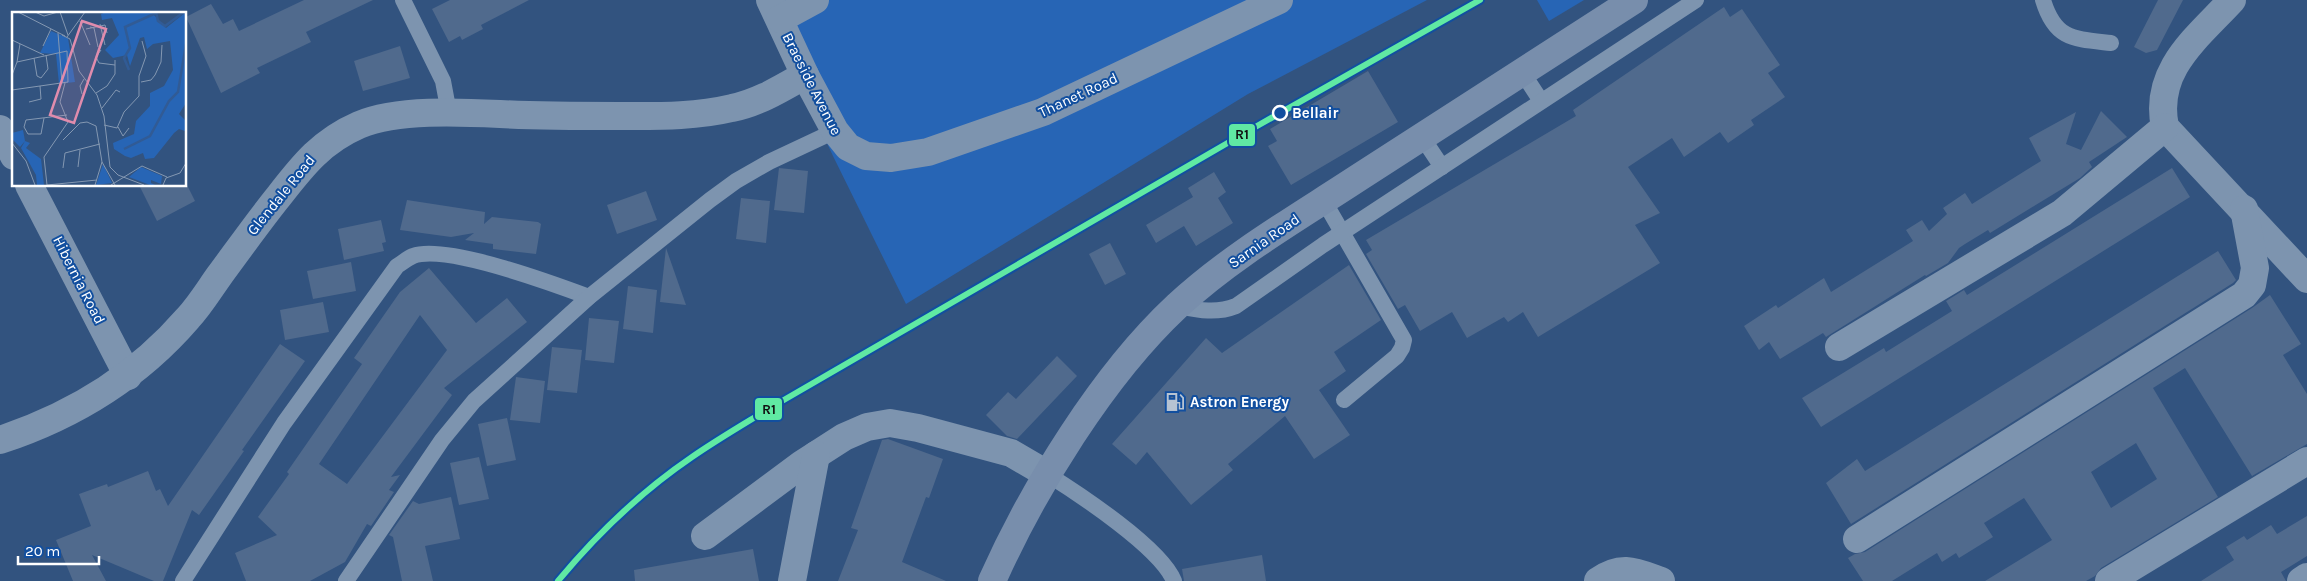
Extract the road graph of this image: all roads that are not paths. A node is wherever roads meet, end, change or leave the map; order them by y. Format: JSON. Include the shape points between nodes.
{"nodes":[{"id":1,"x":403,"y":0,"type":"edge"},
{"id":2,"x":815,"y":0,"type":"edge"},
{"id":3,"x":1279,"y":0,"type":"edge"},
{"id":4,"x":1634,"y":0,"type":"edge"},
{"id":5,"x":1696,"y":0,"type":"edge"},
{"id":6,"x":2043,"y":0,"type":"edge"},
{"id":7,"x":2232,"y":0,"type":"edge"},
{"id":8,"x":775,"y":10,"type":"edge"},
{"id":9,"x":2111,"y":43,"type":"dead end"},
{"id":10,"x":1522,"y":72,"type":"junction"},
{"id":11,"x":805,"y":75,"type":"junction"},
{"id":12,"x":1541,"y":101,"type":"junction"},
{"id":13,"x":450,"y":113,"type":"junction"},
{"id":14,"x":2165,"y":127,"type":"junction"},
{"id":15,"x":0,"y":129,"type":"edge"},
{"id":16,"x":835,"y":131,"type":"junction"},
{"id":17,"x":1422,"y":137,"type":"junction"},
{"id":18,"x":12,"y":152,"type":"edge"},
{"id":19,"x":866,"y":156,"type":"joint"},
{"id":20,"x":1442,"y":166,"type":"junction"},
{"id":21,"x":30,"y":186,"type":"edge"},
{"id":22,"x":1324,"y":200,"type":"junction"},
{"id":23,"x":2244,"y":210,"type":"junction"},
{"id":24,"x":1343,"y":232,"type":"junction"},
{"id":25,"x":2307,"y":279,"type":"edge"},
{"id":26,"x":589,"y":297,"type":"junction"},
{"id":27,"x":1178,"y":306,"type":"junction"},
{"id":28,"x":1839,"y":348,"type":"dead end"},
{"id":29,"x":128,"y":376,"type":"junction"},
{"id":30,"x":1344,"y":400,"type":"dead end"},
{"id":31,"x":0,"y":440,"type":"edge"},
{"id":32,"x":816,"y":455,"type":"junction"},
{"id":33,"x":2307,"y":461,"type":"edge"},
{"id":34,"x":1047,"y":474,"type":"junction"},
{"id":35,"x":704,"y":536,"type":"dead end"},
{"id":36,"x":1857,"y":539,"type":"dead end"},
{"id":37,"x":2307,"y":577,"type":"edge"},
{"id":38,"x":183,"y":581,"type":"edge"},
{"id":39,"x":346,"y":581,"type":"edge"},
{"id":40,"x":792,"y":581,"type":"edge"},
{"id":41,"x":992,"y":581,"type":"edge"},
{"id":42,"x":1174,"y":581,"type":"edge"},
{"id":43,"x":1598,"y":581,"type":"edge"},
{"id":44,"x":1662,"y":581,"type":"edge"},
{"id":45,"x":2109,"y":581,"type":"edge"},
{"id":46,"x":2301,"y":581,"type":"edge"}],
"edges":[{"from":1,"to":13,"type":"lane","via":[[443,82]]},
{"from":2,"to":8,"type":"street"},
{"from":3,"to":19,"type":"street","name":"Thanet Road","via":[[1043,112],[928,152],[891,158]]},
{"from":4,"to":10,"type":"main road","name":"Sarnia Road"},
{"from":5,"to":12,"type":"lane"},
{"from":6,"to":9,"type":"lane","via":[[2049,19],[2064,34],[2076,39]]},
{"from":7,"to":14,"type":"street","via":[[2182,55],[2170,75],[2163,93]]},
{"from":8,"to":11,"type":"street","name":"Braeside Avenue"},
{"from":10,"to":12,"type":"lane"},
{"from":10,"to":17,"type":"main road","name":"Sarnia Road"},
{"from":11,"to":13,"type":"street","name":"Glendale Road","via":[[771,94],[734,108],[689,116]]},
{"from":11,"to":16,"type":"street","name":"Braeside Avenue"},
{"from":12,"to":20,"type":"lane"},
{"from":13,"to":29,"type":"street","name":"Glendale Road","via":[[397,116],[361,124],[332,139],[309,158],[190,316]]},
{"from":14,"to":23,"type":"street"},
{"from":14,"to":28,"type":"street","via":[[2062,213]]},
{"from":15,"to":18,"type":"street"},
{"from":16,"to":19,"type":"street","name":"Braeside Avenue","via":[[848,147]]},
{"from":16,"to":26,"type":"lane","via":[[736,181]]},
{"from":17,"to":20,"type":"lane"},
{"from":17,"to":22,"type":"main road","name":"Sarnia Road"},
{"from":20,"to":24,"type":"lane"},
{"from":21,"to":29,"type":"street","name":"Hibernia Road"},
{"from":22,"to":24,"type":"lane"},
{"from":22,"to":27,"type":"main road","name":"Sarnia Road","via":[[1259,243]]},
{"from":23,"to":25,"type":"street"},
{"from":23,"to":36,"type":"street","via":[[2255,268],[2252,285],[2244,295]]},
{"from":24,"to":27,"type":"lane","via":[[1236,306],[1220,311]]},
{"from":24,"to":30,"type":"lane","via":[[1404,340],[1398,356]]},
{"from":26,"to":38,"type":"lane","via":[[471,259],[444,254],[413,256],[397,266],[284,423]]},
{"from":26,"to":39,"type":"lane","via":[[474,401],[442,440]]},
{"from":27,"to":34,"type":"main road","name":"Sarnia Road","via":[[1116,375]]},
{"from":29,"to":31,"type":"street","name":"Glendale Road","via":[[84,404]]},
{"from":32,"to":34,"type":"street","via":[[867,426],[890,422],[1010,453]]},
{"from":32,"to":35,"type":"street"},
{"from":32,"to":40,"type":"street"},
{"from":33,"to":45,"type":"street"},
{"from":34,"to":41,"type":"main road","name":"Sarnia Road"},
{"from":34,"to":42,"type":"lane","via":[[1085,498],[1153,552]]},
{"from":37,"to":46,"type":"street"},
{"from":43,"to":44,"type":"street","via":[[1616,571],[1632,570]]}]}
